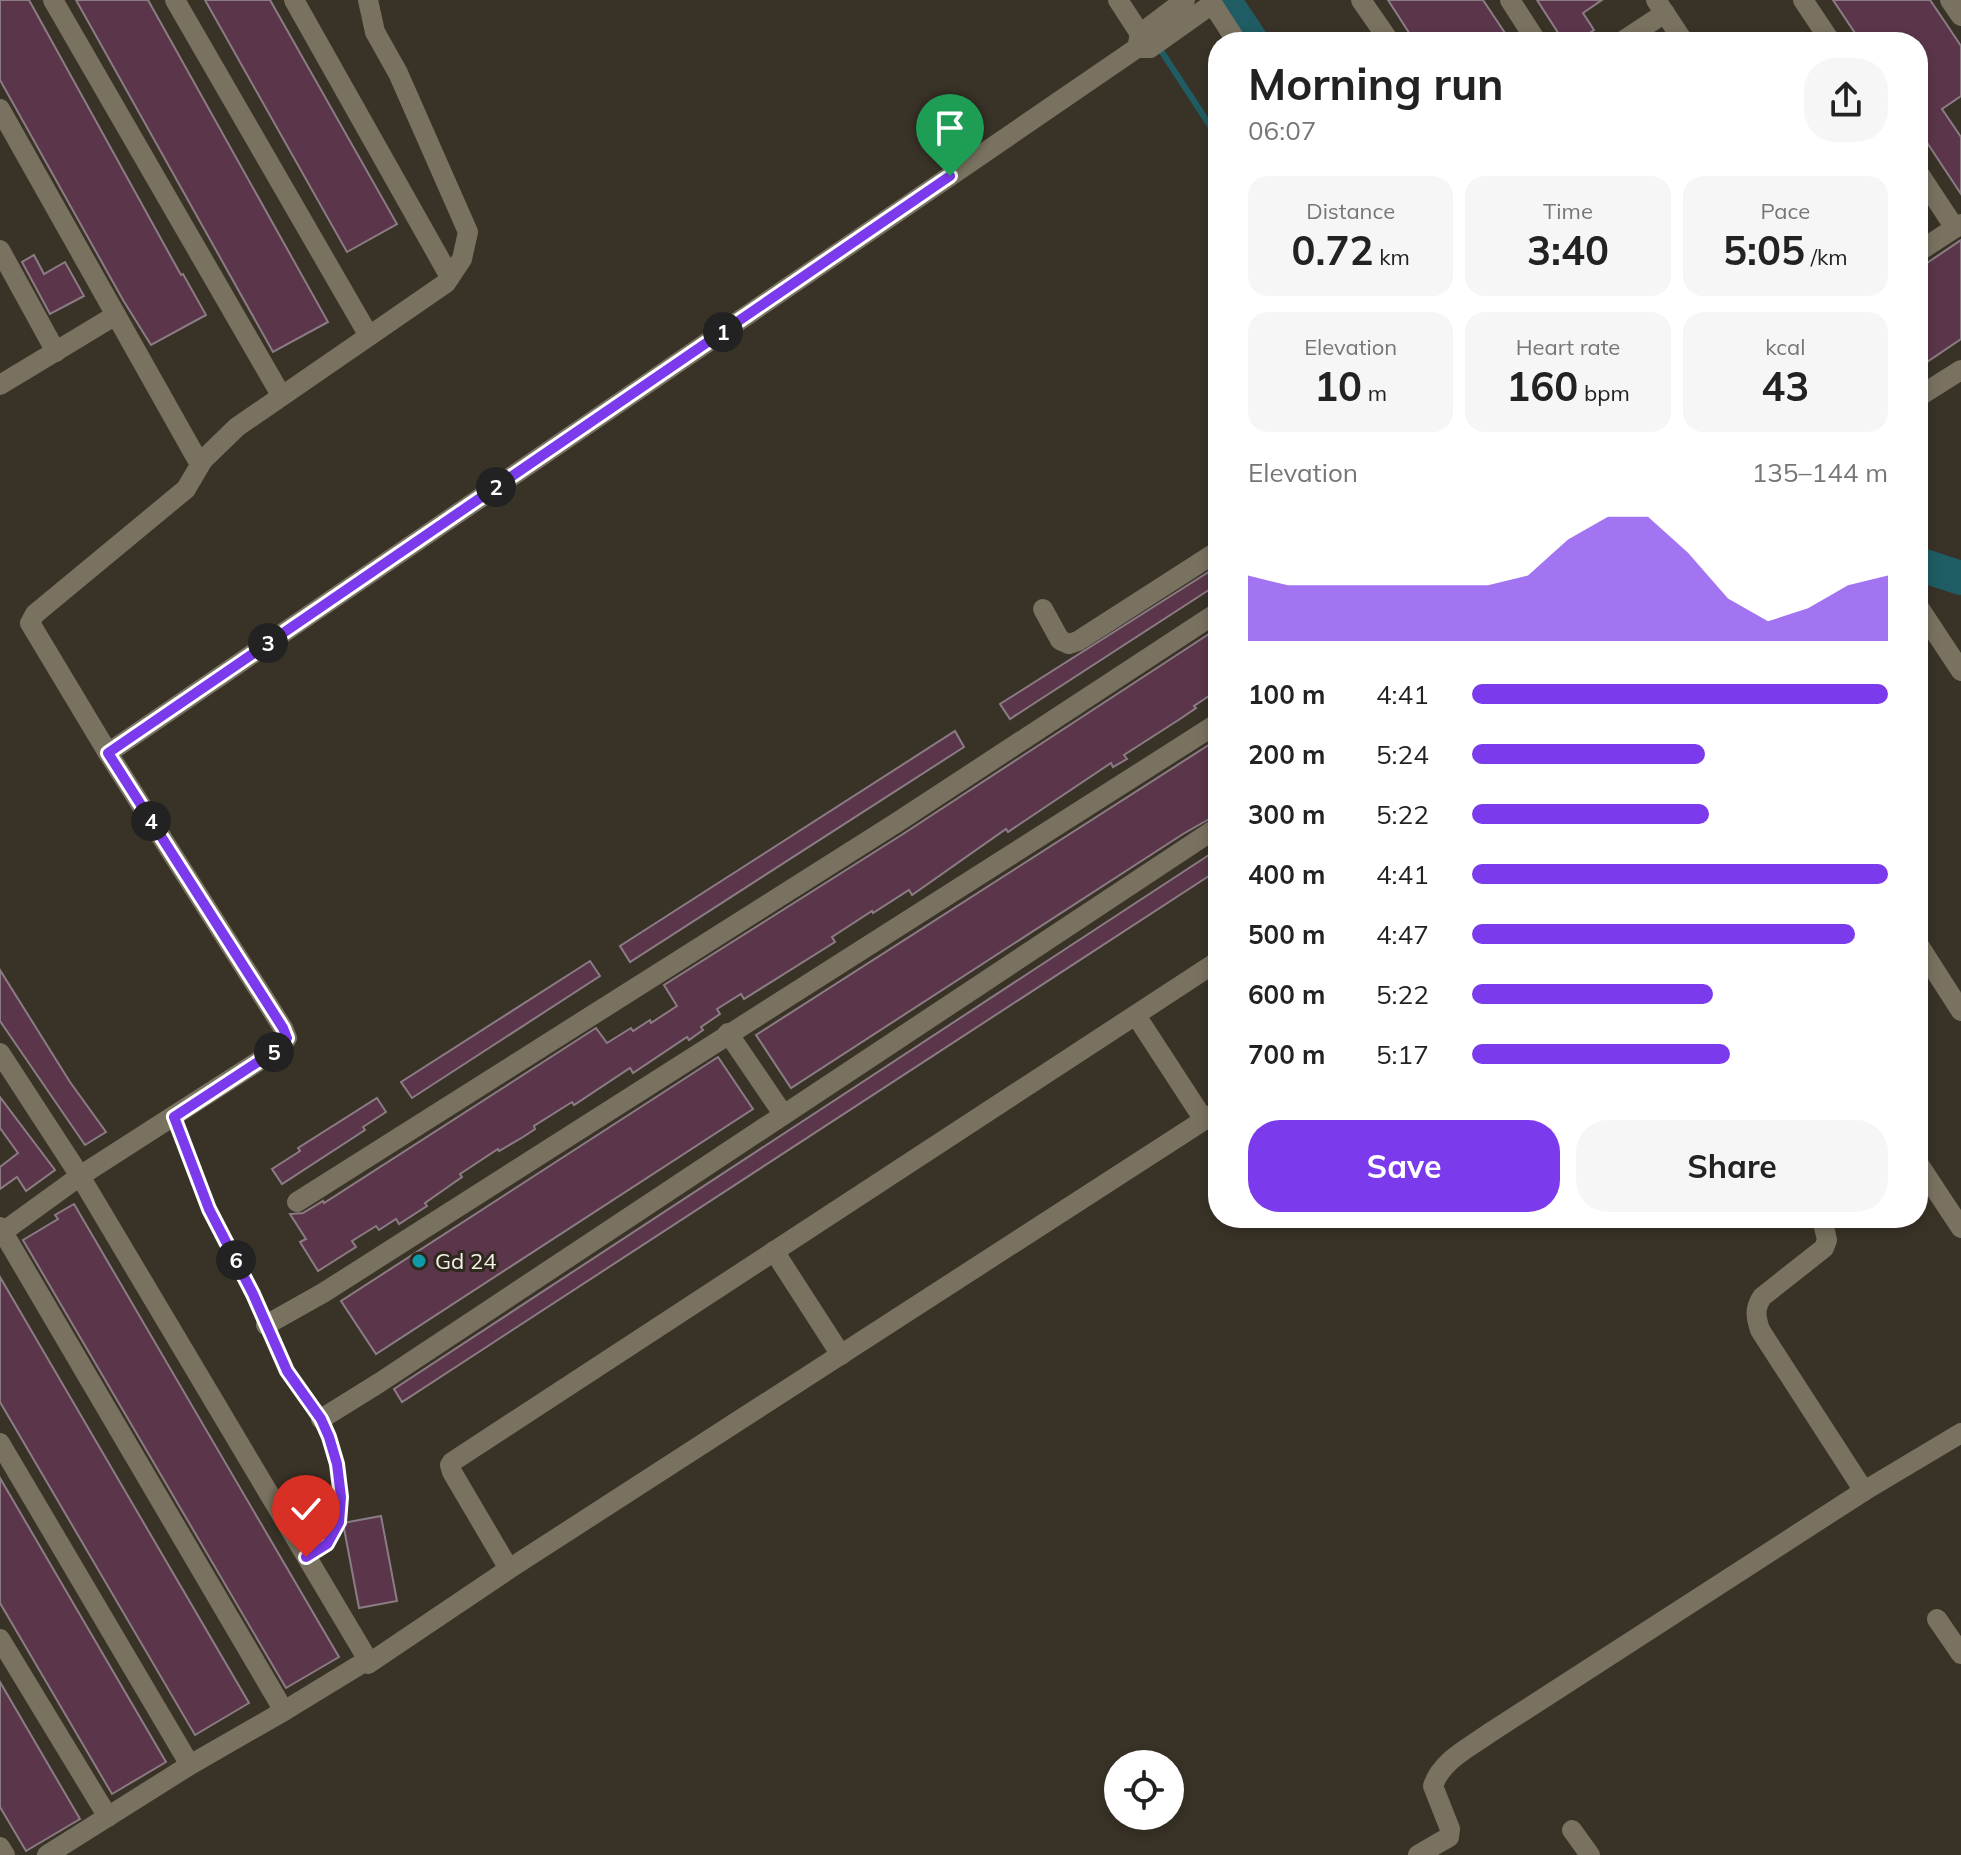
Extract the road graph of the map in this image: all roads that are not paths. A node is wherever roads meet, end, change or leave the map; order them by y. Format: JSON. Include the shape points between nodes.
{"nodes":[{"id":1,"x":53,"y":0,"type":"edge"},
{"id":2,"x":175,"y":0,"type":"edge"},
{"id":3,"x":294,"y":0,"type":"edge"},
{"id":4,"x":368,"y":0,"type":"edge"},
{"id":5,"x":1118,"y":0,"type":"edge"},
{"id":6,"x":1185,"y":0,"type":"edge"},
{"id":7,"x":1361,"y":0,"type":"edge"},
{"id":8,"x":1510,"y":0,"type":"edge"},
{"id":9,"x":1803,"y":0,"type":"edge"},
{"id":10,"x":1950,"y":0,"type":"edge"},
{"id":11,"x":1211,"y":2,"type":"edge"},
{"id":12,"x":1661,"y":7,"type":"edge"},
{"id":13,"x":1961,"y":16,"type":"edge"},
{"id":14,"x":1230,"y":32,"type":"edge"},
{"id":15,"x":1383,"y":32,"type":"edge"},
{"id":16,"x":1531,"y":32,"type":"edge"},
{"id":17,"x":1632,"y":32,"type":"edge"},
{"id":18,"x":1677,"y":32,"type":"edge"},
{"id":19,"x":1824,"y":32,"type":"edge"},
{"id":20,"x":1149,"y":38,"type":"junction"},
{"id":21,"x":0,"y":109,"type":"edge"},
{"id":22,"x":1928,"y":186,"type":"edge"},
{"id":23,"x":1958,"y":226,"type":"edge"},
{"id":24,"x":1928,"y":246,"type":"edge"},
{"id":25,"x":0,"y":250,"type":"edge"},
{"id":26,"x":450,"y":277,"type":"junction"},
{"id":27,"x":116,"y":315,"type":"junction"},
{"id":28,"x":369,"y":336,"type":"junction"},
{"id":29,"x":56,"y":352,"type":"junction"},
{"id":30,"x":1961,"y":370,"type":"edge"},
{"id":31,"x":0,"y":385,"type":"edge"},
{"id":32,"x":1928,"y":391,"type":"edge"},
{"id":33,"x":281,"y":395,"type":"junction"},
{"id":34,"x":203,"y":460,"type":"junction"},
{"id":35,"x":1208,"y":557,"type":"edge"},
{"id":36,"x":1043,"y":609,"type":"dead end"},
{"id":37,"x":1208,"y":619,"type":"edge"},
{"id":38,"x":1928,"y":621,"type":"edge"},
{"id":39,"x":1961,"y":671,"type":"edge"},
{"id":40,"x":1208,"y":729,"type":"edge"},
{"id":41,"x":108,"y":753,"type":"junction"},
{"id":42,"x":1208,"y":834,"type":"edge"},
{"id":43,"x":1928,"y":954,"type":"edge"},
{"id":44,"x":1208,"y":968,"type":"edge"},
{"id":45,"x":1953,"y":980,"type":"edge"},
{"id":46,"x":1961,"y":1011,"type":"edge"},
{"id":47,"x":1137,"y":1017,"type":"junction"},
{"id":48,"x":728,"y":1033,"type":"junction"},
{"id":49,"x":0,"y":1053,"type":"edge"},
{"id":50,"x":1208,"y":1112,"type":"edge"},
{"id":51,"x":783,"y":1114,"type":"junction"},
{"id":52,"x":1208,"y":1118,"type":"edge"},
{"id":53,"x":80,"y":1176,"type":"junction"},
{"id":54,"x":1928,"y":1178,"type":"edge"},
{"id":55,"x":297,"y":1202,"type":"dead end"},
{"id":56,"x":1824,"y":1228,"type":"edge"},
{"id":57,"x":1961,"y":1228,"type":"edge"},
{"id":58,"x":1,"y":1231,"type":"edge"},
{"id":59,"x":774,"y":1251,"type":"junction"},
{"id":60,"x":266,"y":1325,"type":"road end"},
{"id":61,"x":841,"y":1355,"type":"junction"},
{"id":62,"x":321,"y":1419,"type":"road end"},
{"id":63,"x":1961,"y":1433,"type":"edge"},
{"id":64,"x":0,"y":1443,"type":"edge"},
{"id":65,"x":1864,"y":1491,"type":"junction"},
{"id":66,"x":509,"y":1569,"type":"junction"},
{"id":67,"x":1937,"y":1619,"type":"dead end"},
{"id":68,"x":0,"y":1639,"type":"edge"},
{"id":69,"x":1961,"y":1654,"type":"edge"},
{"id":70,"x":365,"y":1660,"type":"junction"},
{"id":71,"x":284,"y":1711,"type":"junction"},
{"id":72,"x":190,"y":1765,"type":"junction"},
{"id":73,"x":108,"y":1817,"type":"junction"},
{"id":74,"x":1572,"y":1830,"type":"dead end"},
{"id":75,"x":0,"y":1847,"type":"edge"},
{"id":76,"x":5,"y":1855,"type":"edge"},
{"id":77,"x":47,"y":1855,"type":"edge"},
{"id":78,"x":1418,"y":1855,"type":"edge"},
{"id":79,"x":1590,"y":1855,"type":"edge"}],
"edges":[{"from":1,"to":33,"type":"street"},
{"from":2,"to":28,"type":"street"},
{"from":3,"to":26,"type":"street"},
{"from":4,"to":26,"type":"street","via":[[375,32],[468,232],[462,259]]},
{"from":5,"to":20,"type":"street"},
{"from":6,"to":20,"type":"street"},
{"from":7,"to":15,"type":"street"},
{"from":8,"to":16,"type":"street"},
{"from":9,"to":19,"type":"street"},
{"from":10,"to":13,"type":"street"},
{"from":11,"to":14,"type":"street"},
{"from":11,"to":20,"type":"street"},
{"from":12,"to":17,"type":"street"},
{"from":12,"to":18,"type":"street"},
{"from":20,"to":41,"type":"street"},
{"from":21,"to":27,"type":"street"},
{"from":22,"to":23,"type":"street"},
{"from":23,"to":24,"type":"street"},
{"from":25,"to":29,"type":"street"},
{"from":26,"to":28,"type":"street"},
{"from":27,"to":29,"type":"street"},
{"from":27,"to":34,"type":"street","via":[[197,459]]},
{"from":28,"to":33,"type":"street"},
{"from":29,"to":31,"type":"street"},
{"from":30,"to":32,"type":"street"},
{"from":33,"to":34,"type":"street"},
{"from":34,"to":41,"type":"street","via":[[186,489],[30,623]]},
{"from":35,"to":36,"type":"street","via":[[1069,644],[1060,640]]},
{"from":37,"to":55,"type":"street"},
{"from":38,"to":39,"type":"street"},
{"from":40,"to":48,"type":"street"},
{"from":41,"to":53,"type":"street","via":[[287,1038]]},
{"from":42,"to":51,"type":"street"},
{"from":43,"to":45,"type":"street"},
{"from":44,"to":47,"type":"street"},
{"from":45,"to":46,"type":"street"},
{"from":47,"to":50,"type":"street"},
{"from":47,"to":59,"type":"street"},
{"from":48,"to":51,"type":"street"},
{"from":48,"to":60,"type":"street"},
{"from":49,"to":53,"type":"street"},
{"from":51,"to":62,"type":"street"},
{"from":52,"to":61,"type":"street"},
{"from":53,"to":58,"type":"street"},
{"from":53,"to":70,"type":"street"},
{"from":54,"to":57,"type":"street"},
{"from":56,"to":65,"type":"street","via":[[1824,1248],[1762,1297],[1755,1316]]},
{"from":58,"to":71,"type":"street"},
{"from":59,"to":61,"type":"street"},
{"from":59,"to":66,"type":"street","via":[[452,1462],[452,1472]]},
{"from":61,"to":66,"type":"street"},
{"from":63,"to":65,"type":"street"},
{"from":64,"to":72,"type":"street"},
{"from":65,"to":78,"type":"street","via":[[1446,1764],[1433,1786],[1449,1837]]},
{"from":66,"to":70,"type":"street","via":[[368,1664]]},
{"from":67,"to":69,"type":"street"},
{"from":68,"to":73,"type":"street"},
{"from":70,"to":71,"type":"street"},
{"from":71,"to":72,"type":"street"},
{"from":72,"to":73,"type":"street"},
{"from":73,"to":77,"type":"street"},
{"from":74,"to":79,"type":"street"},
{"from":75,"to":76,"type":"street"}]}
